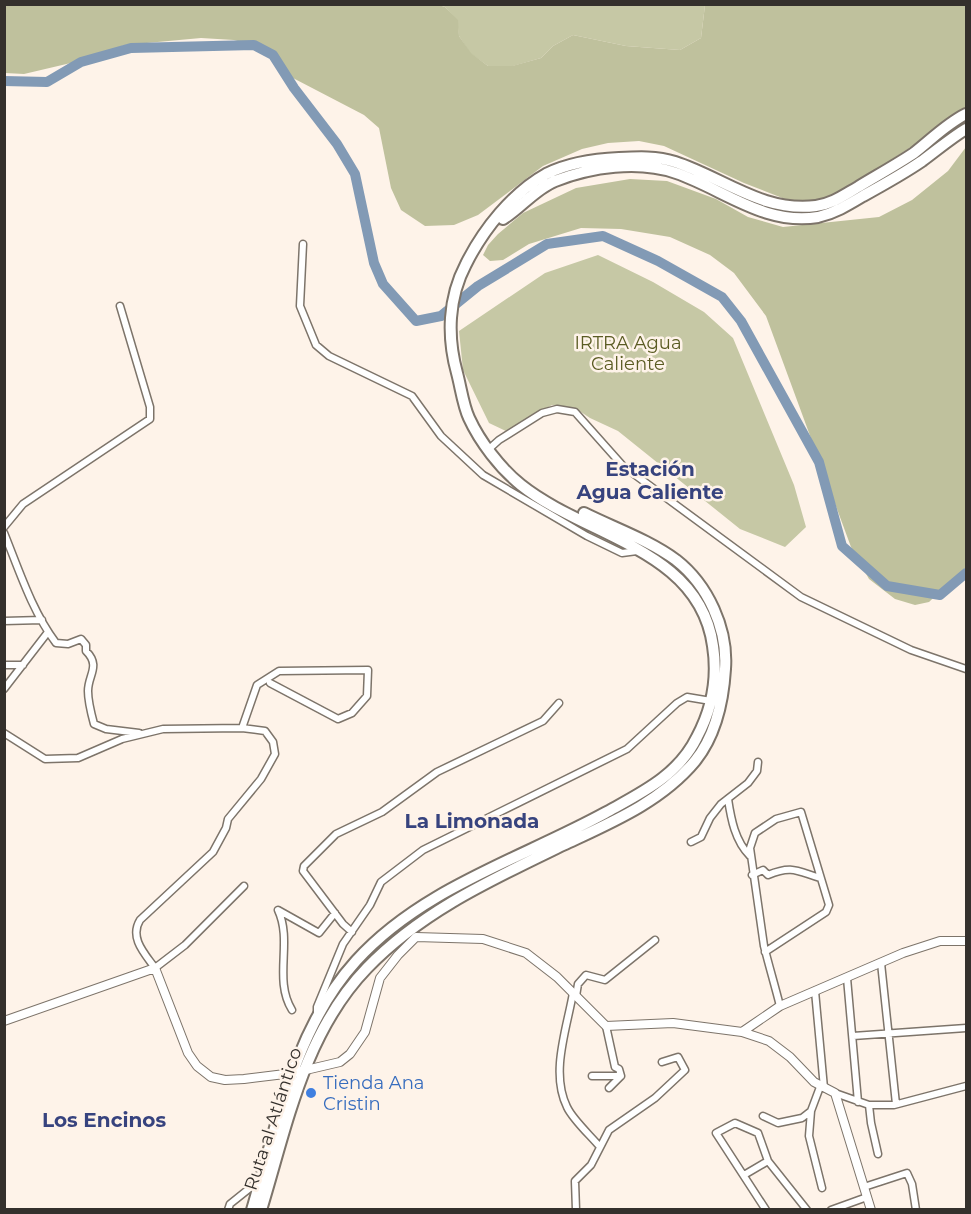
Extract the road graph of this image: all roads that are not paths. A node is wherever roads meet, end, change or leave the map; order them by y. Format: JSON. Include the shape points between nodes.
{"nodes":[{"id":1,"x":966,"y":114,"type":"edge"},
{"id":2,"x":966,"y":129,"type":"edge"},
{"id":3,"x":490,"y":226,"type":"junction"},
{"id":4,"x":303,"y":244,"type":"dead end"},
{"id":5,"x":120,"y":306,"type":"dead end"},
{"id":6,"x":490,"y":447,"type":"junction"},
{"id":7,"x":4,"y":527,"type":"edge"},
{"id":8,"x":4,"y":533,"type":"edge"},
{"id":9,"x":638,"y":550,"type":"junction"},
{"id":10,"x":42,"y":620,"type":"junction"},
{"id":11,"x":4,"y":621,"type":"edge"},
{"id":12,"x":48,"y":632,"type":"junction"},
{"id":13,"x":23,"y":665,"type":"junction"},
{"id":14,"x":4,"y":666,"type":"edge"},
{"id":15,"x":966,"y":669,"type":"edge"},
{"id":16,"x":270,"y":683,"type":"dead end"},
{"id":17,"x":4,"y":689,"type":"edge"},
{"id":18,"x":711,"y":701,"type":"junction"},
{"id":19,"x":560,"y":703,"type":"dead end"},
{"id":20,"x":242,"y":728,"type":"junction"},
{"id":21,"x":4,"y":733,"type":"edge"},
{"id":22,"x":142,"y":734,"type":"junction"},
{"id":23,"x":758,"y":762,"type":"dead end"},
{"id":24,"x":728,"y":799,"type":"junction"},
{"id":25,"x":691,"y":842,"type":"dead end"},
{"id":26,"x":750,"y":857,"type":"junction"},
{"id":27,"x":752,"y":875,"type":"junction"},
{"id":28,"x":820,"y":878,"type":"junction"},
{"id":29,"x":244,"y":886,"type":"dead end"},
{"id":30,"x":334,"y":913,"type":"junction"},
{"id":31,"x":352,"y":932,"type":"junction"},
{"id":32,"x":655,"y":940,"type":"dead end"},
{"id":33,"x":966,"y":941,"type":"edge"},
{"id":34,"x":765,"y":952,"type":"junction"},
{"id":35,"x":881,"y":963,"type":"junction"},
{"id":36,"x":155,"y":968,"type":"junction"},
{"id":37,"x":847,"y":978,"type":"junction"},
{"id":38,"x":815,"y":991,"type":"junction"},
{"id":39,"x":575,"y":994,"type":"junction"},
{"id":40,"x":780,"y":1006,"type":"junction"},
{"id":41,"x":292,"y":1010,"type":"dead end"},
{"id":42,"x":318,"y":1017,"type":"junction"},
{"id":43,"x":4,"y":1021,"type":"edge"},
{"id":44,"x":606,"y":1026,"type":"junction"},
{"id":45,"x":966,"y":1028,"type":"edge"},
{"id":46,"x":742,"y":1032,"type":"junction"},
{"id":47,"x":890,"y":1033,"type":"junction"},
{"id":48,"x":853,"y":1036,"type":"junction"},
{"id":49,"x":662,"y":1062,"type":"dead end"},
{"id":50,"x":298,"y":1072,"type":"junction"},
{"id":51,"x":592,"y":1076,"type":"dead end"},
{"id":52,"x":621,"y":1076,"type":"junction"},
{"id":53,"x":966,"y":1086,"type":"edge"},
{"id":54,"x":822,"y":1087,"type":"junction"},
{"id":55,"x":609,"y":1088,"type":"dead end"},
{"id":56,"x":835,"y":1093,"type":"junction"},
{"id":57,"x":858,"y":1102,"type":"junction"},
{"id":58,"x":896,"y":1104,"type":"junction"},
{"id":59,"x":869,"y":1105,"type":"junction"},
{"id":60,"x":811,"y":1112,"type":"junction"},
{"id":61,"x":763,"y":1116,"type":"dead end"},
{"id":62,"x":600,"y":1147,"type":"junction"},
{"id":63,"x":879,"y":1154,"type":"dead end"},
{"id":64,"x":768,"y":1161,"type":"junction"},
{"id":65,"x":744,"y":1175,"type":"junction"},
{"id":66,"x":261,"y":1180,"type":"junction"},
{"id":67,"x":864,"y":1187,"type":"junction"},
{"id":68,"x":822,"y":1188,"type":"dead end"},
{"id":69,"x":867,"y":1197,"type":"junction"},
{"id":70,"x":228,"y":1209,"type":"edge"},
{"id":71,"x":252,"y":1209,"type":"edge"},
{"id":72,"x":261,"y":1209,"type":"edge"},
{"id":73,"x":576,"y":1209,"type":"edge"},
{"id":74,"x":766,"y":1209,"type":"edge"},
{"id":75,"x":807,"y":1209,"type":"edge"},
{"id":76,"x":831,"y":1209,"type":"edge"},
{"id":77,"x":871,"y":1209,"type":"edge"},
{"id":78,"x":916,"y":1209,"type":"edge"}],
"edges":[{"from":1,"to":3,"type":"highway","name":"Ruta al Atlántico","via":[[913,153],[828,204],[793,208],[775,205],[657,157],[609,159],[547,174],[518,196]]},
{"from":2,"to":3,"type":"highway","name":"Ruta al Atlántico","via":[[896,178],[833,213],[816,217],[782,217],[752,208],[676,173],[629,166],[581,173],[553,182]]},
{"from":3,"to":6,"type":"highway","name":"Ruta al Atlántico","via":[[467,261],[453,295],[450,317],[451,342],[467,413]]},
{"from":4,"to":9,"type":"street","via":[[300,306],[316,345],[329,356],[412,396],[441,436],[483,475],[621,553]]},
{"from":5,"to":7,"type":"street","via":[[150,418],[23,504]]},
{"from":6,"to":9,"type":"highway","name":"Ruta al Atlántico","via":[[517,482],[539,498]]},
{"from":6,"to":15,"type":"street","via":[[543,413],[557,409],[575,412],[623,466],[801,597],[910,650]]},
{"from":6,"to":50,"type":"highway","name":"Ruta al Atlántico","via":[[545,495],[658,549],[692,576],[714,608],[722,631],[726,659],[720,710],[696,761],[652,800],[459,897],[396,942],[340,1001]]},
{"from":8,"to":10,"type":"street"},
{"from":9,"to":18,"type":"highway","name":"Ruta al Atlántico","via":[[678,578],[707,616],[715,661]]},
{"from":10,"to":11,"type":"street"},
{"from":10,"to":12,"type":"street"},
{"from":12,"to":13,"type":"street"},
{"from":12,"to":22,"type":"street","via":[[56,643],[81,639],[86,645],[94,668],[88,688],[94,724]]},
{"from":13,"to":14,"type":"street"},
{"from":13,"to":17,"type":"street"},
{"from":16,"to":20,"type":"street","via":[[338,719],[352,713],[367,696],[368,670],[279,671],[257,685]]},
{"from":18,"to":31,"type":"street","via":[[687,697],[627,749],[423,850],[381,882]]},
{"from":18,"to":42,"type":"highway","name":"Ruta al Atlántico","via":[[695,742],[659,783],[453,888],[399,922],[356,961]]},
{"from":19,"to":30,"type":"street","via":[[543,721],[437,772],[382,812],[336,834],[303,871]]},
{"from":20,"to":22,"type":"street","via":[[162,729]]},
{"from":20,"to":36,"type":"street","via":[[265,731],[276,754],[228,819],[213,852],[136,926],[141,948]]},
{"from":21,"to":22,"type":"street","via":[[45,759],[78,758]]},
{"from":23,"to":24,"type":"street","via":[[748,783]]},
{"from":24,"to":25,"type":"street","via":[[710,818],[701,837]]},
{"from":24,"to":26,"type":"street","via":[[735,834]]},
{"from":26,"to":27,"type":"street"},
{"from":26,"to":28,"type":"street","via":[[755,833],[776,819],[801,812]]},
{"from":27,"to":28,"type":"street","via":[[763,870],[768,875],[795,868]]},
{"from":27,"to":34,"type":"street"},
{"from":28,"to":34,"type":"street","via":[[829,905],[825,912]]},
{"from":29,"to":36,"type":"street"},
{"from":30,"to":31,"type":"street"},
{"from":30,"to":41,"type":"street","via":[[319,933],[278,910],[284,928],[282,988]]},
{"from":31,"to":42,"type":"street","via":[[343,944],[317,1007]]},
{"from":32,"to":39,"type":"street","via":[[605,980],[586,975]]},
{"from":33,"to":35,"type":"street","via":[[940,941]]},
{"from":34,"to":40,"type":"street"},
{"from":35,"to":37,"type":"street"},
{"from":35,"to":47,"type":"street"},
{"from":36,"to":43,"type":"street"},
{"from":36,"to":50,"type":"street","via":[[188,1053],[211,1077],[225,1080]]},
{"from":37,"to":38,"type":"street"},
{"from":37,"to":48,"type":"street"},
{"from":38,"to":40,"type":"street"},
{"from":38,"to":54,"type":"street"},
{"from":39,"to":44,"type":"street"},
{"from":39,"to":50,"type":"street","via":[[526,953],[483,939],[416,937],[380,978],[365,1032],[350,1053],[340,1062]]},
{"from":39,"to":62,"type":"street","via":[[560,1057],[563,1092],[567,1108]]},
{"from":40,"to":46,"type":"street"},
{"from":42,"to":50,"type":"highway","name":"Ruta al Atlántico"},
{"from":44,"to":46,"type":"street","via":[[672,1023]]},
{"from":44,"to":52,"type":"street","via":[[615,1067]]},
{"from":45,"to":47,"type":"street"},
{"from":46,"to":54,"type":"street","via":[[769,1041]]},
{"from":47,"to":48,"type":"street"},
{"from":47,"to":58,"type":"street"},
{"from":48,"to":57,"type":"street"},
{"from":49,"to":62,"type":"street","via":[[678,1057],[685,1070],[655,1098],[609,1130]]},
{"from":50,"to":66,"type":"highway","name":"Ruta al Atlántico"},
{"from":50,"to":72,"type":"highway","name":"Ruta al Atlántico"},
{"from":51,"to":52,"type":"street"},
{"from":52,"to":55,"type":"street"},
{"from":53,"to":58,"type":"street"},
{"from":54,"to":56,"type":"street"},
{"from":54,"to":60,"type":"street"},
{"from":56,"to":57,"type":"street"},
{"from":56,"to":67,"type":"street"},
{"from":57,"to":59,"type":"street"},
{"from":58,"to":59,"type":"street"},
{"from":59,"to":63,"type":"street"},
{"from":60,"to":61,"type":"street","via":[[778,1123]]},
{"from":60,"to":68,"type":"street","via":[[809,1136]]},
{"from":62,"to":73,"type":"street","via":[[591,1165],[575,1181]]},
{"from":64,"to":65,"type":"street"},
{"from":64,"to":65,"type":"street","via":[[758,1133],[735,1123],[716,1133]]},
{"from":64,"to":75,"type":"street"},
{"from":65,"to":74,"type":"street"},
{"from":66,"to":70,"type":"street"},
{"from":66,"to":71,"type":"highway","name":"Ruta al Atlántico"},
{"from":67,"to":69,"type":"street"},
{"from":67,"to":78,"type":"street","via":[[907,1173]]},
{"from":69,"to":76,"type":"street"},
{"from":69,"to":77,"type":"street"}]}
